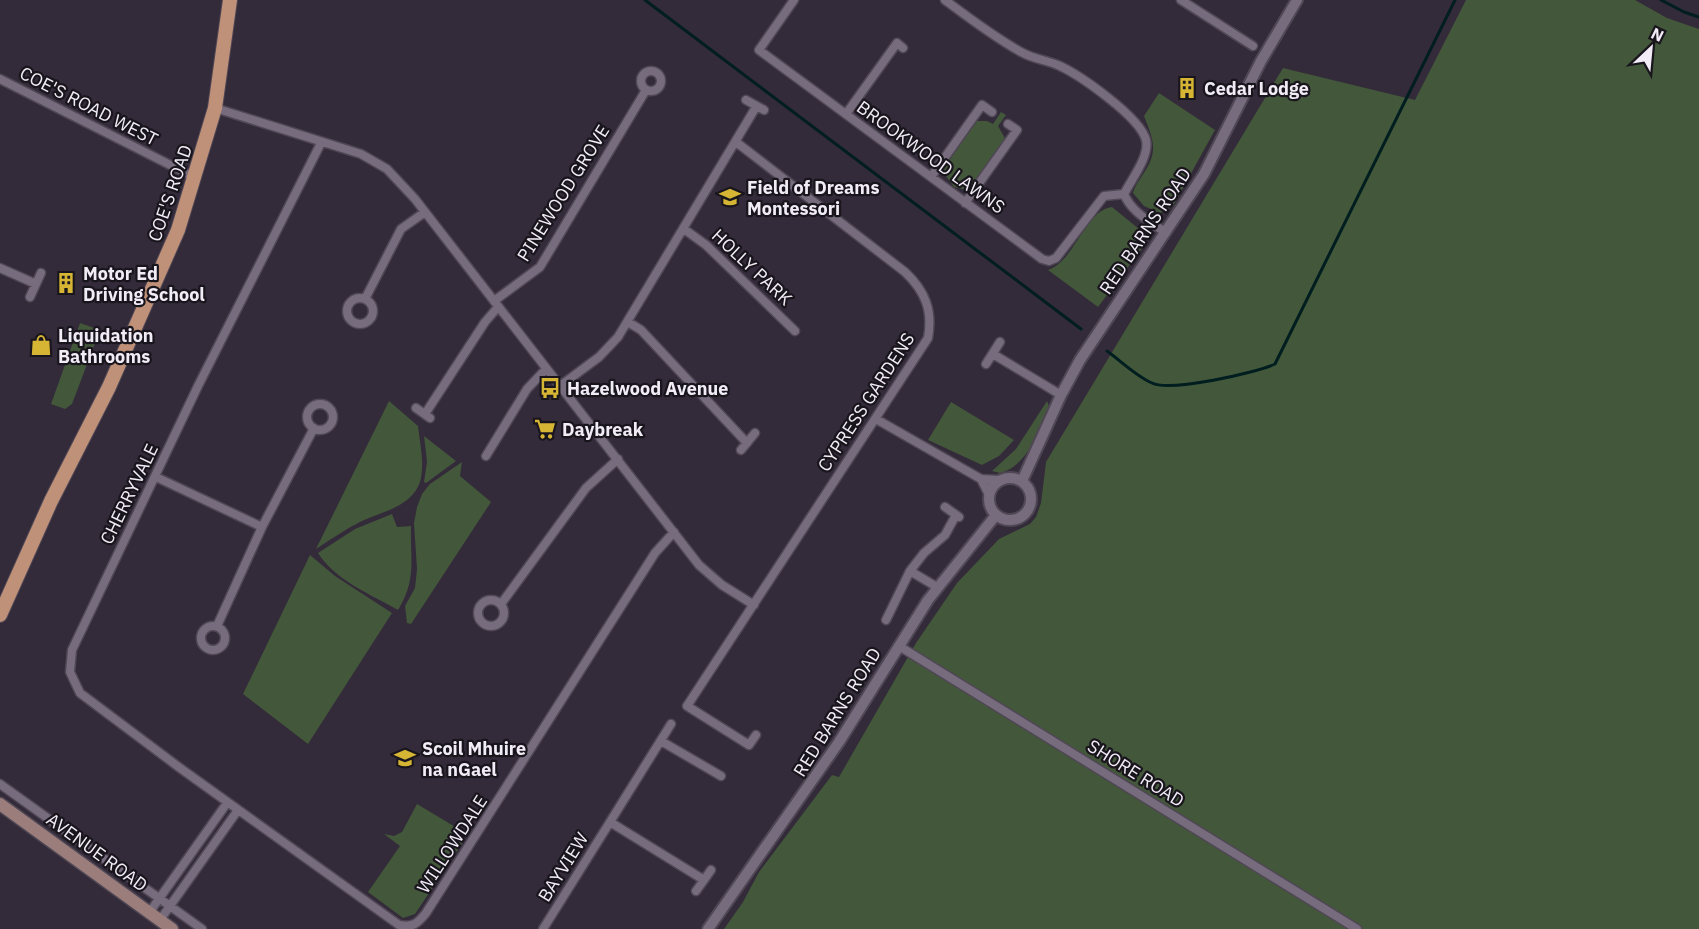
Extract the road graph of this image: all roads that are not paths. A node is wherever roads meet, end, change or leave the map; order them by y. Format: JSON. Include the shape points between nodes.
{"nodes":[{"id":1,"x":230,"y":0,"type":"edge"},
{"id":2,"x":794,"y":0,"type":"edge"},
{"id":3,"x":945,"y":0,"type":"edge"},
{"id":4,"x":1181,"y":0,"type":"edge"},
{"id":5,"x":1297,"y":0,"type":"edge"},
{"id":6,"x":1253,"y":46,"type":"dead end"},
{"id":7,"x":903,"y":48,"type":"dead end"},
{"id":8,"x":0,"y":79,"type":"edge"},
{"id":9,"x":646,"y":90,"type":"dead end"},
{"id":10,"x":746,"y":100,"type":"dead end"},
{"id":11,"x":215,"y":108,"type":"junction"},
{"id":12,"x":992,"y":112,"type":"dead end"},
{"id":13,"x":846,"y":114,"type":"junction"},
{"id":14,"x":1008,"y":124,"type":"dead end"},
{"id":15,"x":736,"y":142,"type":"junction"},
{"id":16,"x":321,"y":143,"type":"junction"},
{"id":17,"x":931,"y":177,"type":"junction"},
{"id":18,"x":196,"y":178,"type":"junction"},
{"id":19,"x":1124,"y":194,"type":"junction"},
{"id":20,"x":965,"y":203,"type":"junction"},
{"id":21,"x":425,"y":212,"type":"junction"},
{"id":22,"x":684,"y":229,"type":"junction"},
{"id":23,"x":1166,"y":233,"type":"junction"},
{"id":24,"x":0,"y":268,"type":"edge"},
{"id":25,"x":41,"y":273,"type":"dead end"},
{"id":26,"x":36,"y":284,"type":"junction"},
{"id":27,"x":30,"y":297,"type":"dead end"},
{"id":28,"x":365,"y":299,"type":"dead end"},
{"id":29,"x":496,"y":304,"type":"junction"},
{"id":30,"x":628,"y":322,"type":"junction"},
{"id":31,"x":795,"y":331,"type":"dead end"},
{"id":32,"x":1000,"y":342,"type":"dead end"},
{"id":33,"x":993,"y":354,"type":"junction"},
{"id":34,"x":986,"y":364,"type":"dead end"},
{"id":35,"x":546,"y":369,"type":"junction"},
{"id":36,"x":560,"y":386,"type":"junction"},
{"id":37,"x":1061,"y":395,"type":"junction"},
{"id":38,"x":416,"y":408,"type":"dead end"},
{"id":39,"x":876,"y":419,"type":"junction"},
{"id":40,"x":314,"y":428,"type":"dead end"},
{"id":41,"x":755,"y":434,"type":"dead end"},
{"id":42,"x":747,"y":442,"type":"junction"},
{"id":43,"x":741,"y":450,"type":"dead end"},
{"id":44,"x":486,"y":456,"type":"dead end"},
{"id":45,"x":618,"y":459,"type":"junction"},
{"id":46,"x":156,"y":477,"type":"junction"},
{"id":47,"x":981,"y":479,"type":"junction"},
{"id":48,"x":999,"y":480,"type":"junction"},
{"id":49,"x":1022,"y":481,"type":"junction"},
{"id":50,"x":989,"y":495,"type":"junction"},
{"id":51,"x":945,"y":507,"type":"dead end"},
{"id":52,"x":996,"y":515,"type":"junction"},
{"id":53,"x":262,"y":527,"type":"junction"},
{"id":54,"x":674,"y":532,"type":"junction"},
{"id":55,"x":910,"y":571,"type":"junction"},
{"id":56,"x":937,"y":587,"type":"junction"},
{"id":57,"x":501,"y":604,"type":"dead end"},
{"id":58,"x":754,"y":605,"type":"junction"},
{"id":59,"x":0,"y":615,"type":"edge"},
{"id":60,"x":886,"y":620,"type":"dead end"},
{"id":61,"x":217,"y":626,"type":"dead end"},
{"id":62,"x":899,"y":645,"type":"junction"},
{"id":63,"x":671,"y":723,"type":"dead end"},
{"id":64,"x":756,"y":735,"type":"dead end"},
{"id":65,"x":661,"y":741,"type":"junction"},
{"id":66,"x":720,"y":776,"type":"dead end"},
{"id":67,"x":0,"y":784,"type":"edge"},
{"id":68,"x":0,"y":804,"type":"edge"},
{"id":69,"x":232,"y":806,"type":"junction"},
{"id":70,"x":610,"y":822,"type":"junction"},
{"id":71,"x":711,"y":870,"type":"dead end"},
{"id":72,"x":704,"y":880,"type":"junction"},
{"id":73,"x":696,"y":891,"type":"dead end"},
{"id":74,"x":159,"y":898,"type":"junction"},
{"id":75,"x":170,"y":906,"type":"junction"},
{"id":76,"x":154,"y":916,"type":"junction"},
{"id":77,"x":172,"y":929,"type":"edge"},
{"id":78,"x":202,"y":929,"type":"edge"},
{"id":79,"x":543,"y":929,"type":"edge"},
{"id":80,"x":708,"y":929,"type":"edge"},
{"id":81,"x":1357,"y":929,"type":"edge"}],
"edges":[{"from":1,"to":11,"type":"main road","name":"COE'S ROAD"},
{"from":2,"to":13,"type":"street","name":"BROOKWOOD LAWNS","via":[[759,50]]},
{"from":3,"to":19,"type":"street","via":[[1022,53],[1075,75],[1132,119],[1141,129],[1146,151]]},
{"from":4,"to":6,"type":"street"},
{"from":5,"to":23,"type":"street","name":"RED BARNS ROAD","via":[[1204,174]]},
{"from":7,"to":13,"type":"street","via":[[897,43]]},
{"from":8,"to":18,"type":"street","name":"COE'S ROAD WEST"},
{"from":9,"to":29,"type":"street","name":"PINEWOOD GROVE","via":[[540,267]]},
{"from":10,"to":15,"type":"street","via":[[760,109]]},
{"from":11,"to":16,"type":"street"},
{"from":11,"to":18,"type":"main road","name":"COE'S ROAD"},
{"from":12,"to":17,"type":"street","via":[[982,105]]},
{"from":13,"to":17,"type":"street","name":"BROOKWOOD LAWNS"},
{"from":14,"to":20,"type":"street","via":[[1017,130]]},
{"from":15,"to":22,"type":"street"},
{"from":15,"to":39,"type":"street","name":"CYPRESS GARDENS","via":[[905,272],[926,297],[931,323],[928,338]]},
{"from":16,"to":21,"type":"street","via":[[373,160],[402,183]]},
{"from":16,"to":46,"type":"street","name":"CHERRYVALE"},
{"from":17,"to":20,"type":"street","name":"BROOKWOOD LAWNS"},
{"from":18,"to":59,"type":"main road","name":"COE'S ROAD","via":[[178,230],[109,387],[51,501]]},
{"from":19,"to":20,"type":"street","name":"BROOKWOOD LAWNS","via":[[1104,196],[1056,258],[1049,261]]},
{"from":19,"to":23,"type":"street","via":[[1128,204]]},
{"from":21,"to":28,"type":"street","via":[[401,229]]},
{"from":21,"to":29,"type":"street"},
{"from":22,"to":30,"type":"street"},
{"from":22,"to":31,"type":"street","name":"HOLLY PARK","via":[[706,245]]},
{"from":23,"to":37,"type":"street","name":"RED BARNS ROAD","via":[[1113,309]]},
{"from":24,"to":26,"type":"street"},
{"from":25,"to":26,"type":"street"},
{"from":26,"to":27,"type":"street"},
{"from":29,"to":35,"type":"street"},
{"from":29,"to":38,"type":"street","name":"PINEWOOD GROVE","via":[[427,416]]},
{"from":30,"to":36,"type":"street","via":[[598,357]]},
{"from":30,"to":42,"type":"street"},
{"from":32,"to":33,"type":"street"},
{"from":33,"to":34,"type":"street"},
{"from":33,"to":37,"type":"street"},
{"from":35,"to":36,"type":"street"},
{"from":35,"to":44,"type":"street","via":[[527,390]]},
{"from":36,"to":45,"type":"street"},
{"from":37,"to":49,"type":"street","name":"RED BARNS ROAD"},
{"from":39,"to":47,"type":"street"},
{"from":39,"to":58,"type":"street","name":"CYPRESS GARDENS"},
{"from":40,"to":53,"type":"street"},
{"from":41,"to":42,"type":"street"},
{"from":42,"to":43,"type":"street"},
{"from":45,"to":54,"type":"street"},
{"from":45,"to":57,"type":"street","via":[[586,488]]},
{"from":46,"to":53,"type":"street"},
{"from":46,"to":69,"type":"street","name":"CHERRYVALE","via":[[72,650],[70,672],[85,697]]},
{"from":47,"to":48,"type":"street"},
{"from":47,"to":50,"type":"street"},
{"from":48,"to":49,"type":"street","via":[[1010,477]]},
{"from":48,"to":50,"type":"street"},
{"from":49,"to":52,"type":"street","via":[[1032,499],[1027,512],[1009,520]]},
{"from":50,"to":52,"type":"street"},
{"from":51,"to":55,"type":"street","via":[[958,517]]},
{"from":52,"to":56,"type":"street","name":"RED BARNS ROAD"},
{"from":53,"to":61,"type":"street"},
{"from":54,"to":58,"type":"street","via":[[699,565]]},
{"from":54,"to":69,"type":"street","name":"WILLOWDALE","via":[[655,553],[497,805],[417,923],[409,927],[399,925]]},
{"from":55,"to":56,"type":"street"},
{"from":55,"to":60,"type":"street"},
{"from":56,"to":62,"type":"street","name":"RED BARNS ROAD"},
{"from":58,"to":64,"type":"street","name":"CYPRESS GARDENS","via":[[687,706],[749,745]]},
{"from":62,"to":80,"type":"street","name":"RED BARNS ROAD","via":[[815,778]]},
{"from":62,"to":81,"type":"street","name":"SHORE ROAD"},
{"from":63,"to":65,"type":"street","name":"BAYVIEW"},
{"from":65,"to":66,"type":"street"},
{"from":65,"to":70,"type":"street","name":"BAYVIEW"},
{"from":67,"to":74,"type":"street"},
{"from":68,"to":76,"type":"main road","name":"AVENUE ROAD"},
{"from":69,"to":74,"type":"street"},
{"from":69,"to":75,"type":"street"},
{"from":70,"to":72,"type":"street","name":"BAYVIEW"},
{"from":70,"to":79,"type":"street","name":"BAYVIEW"},
{"from":71,"to":72,"type":"street"},
{"from":72,"to":73,"type":"street"},
{"from":74,"to":75,"type":"street"},
{"from":74,"to":76,"type":"street"},
{"from":75,"to":76,"type":"street"},
{"from":75,"to":78,"type":"street"},
{"from":76,"to":77,"type":"main road","name":"AVENUE ROAD"}]}
